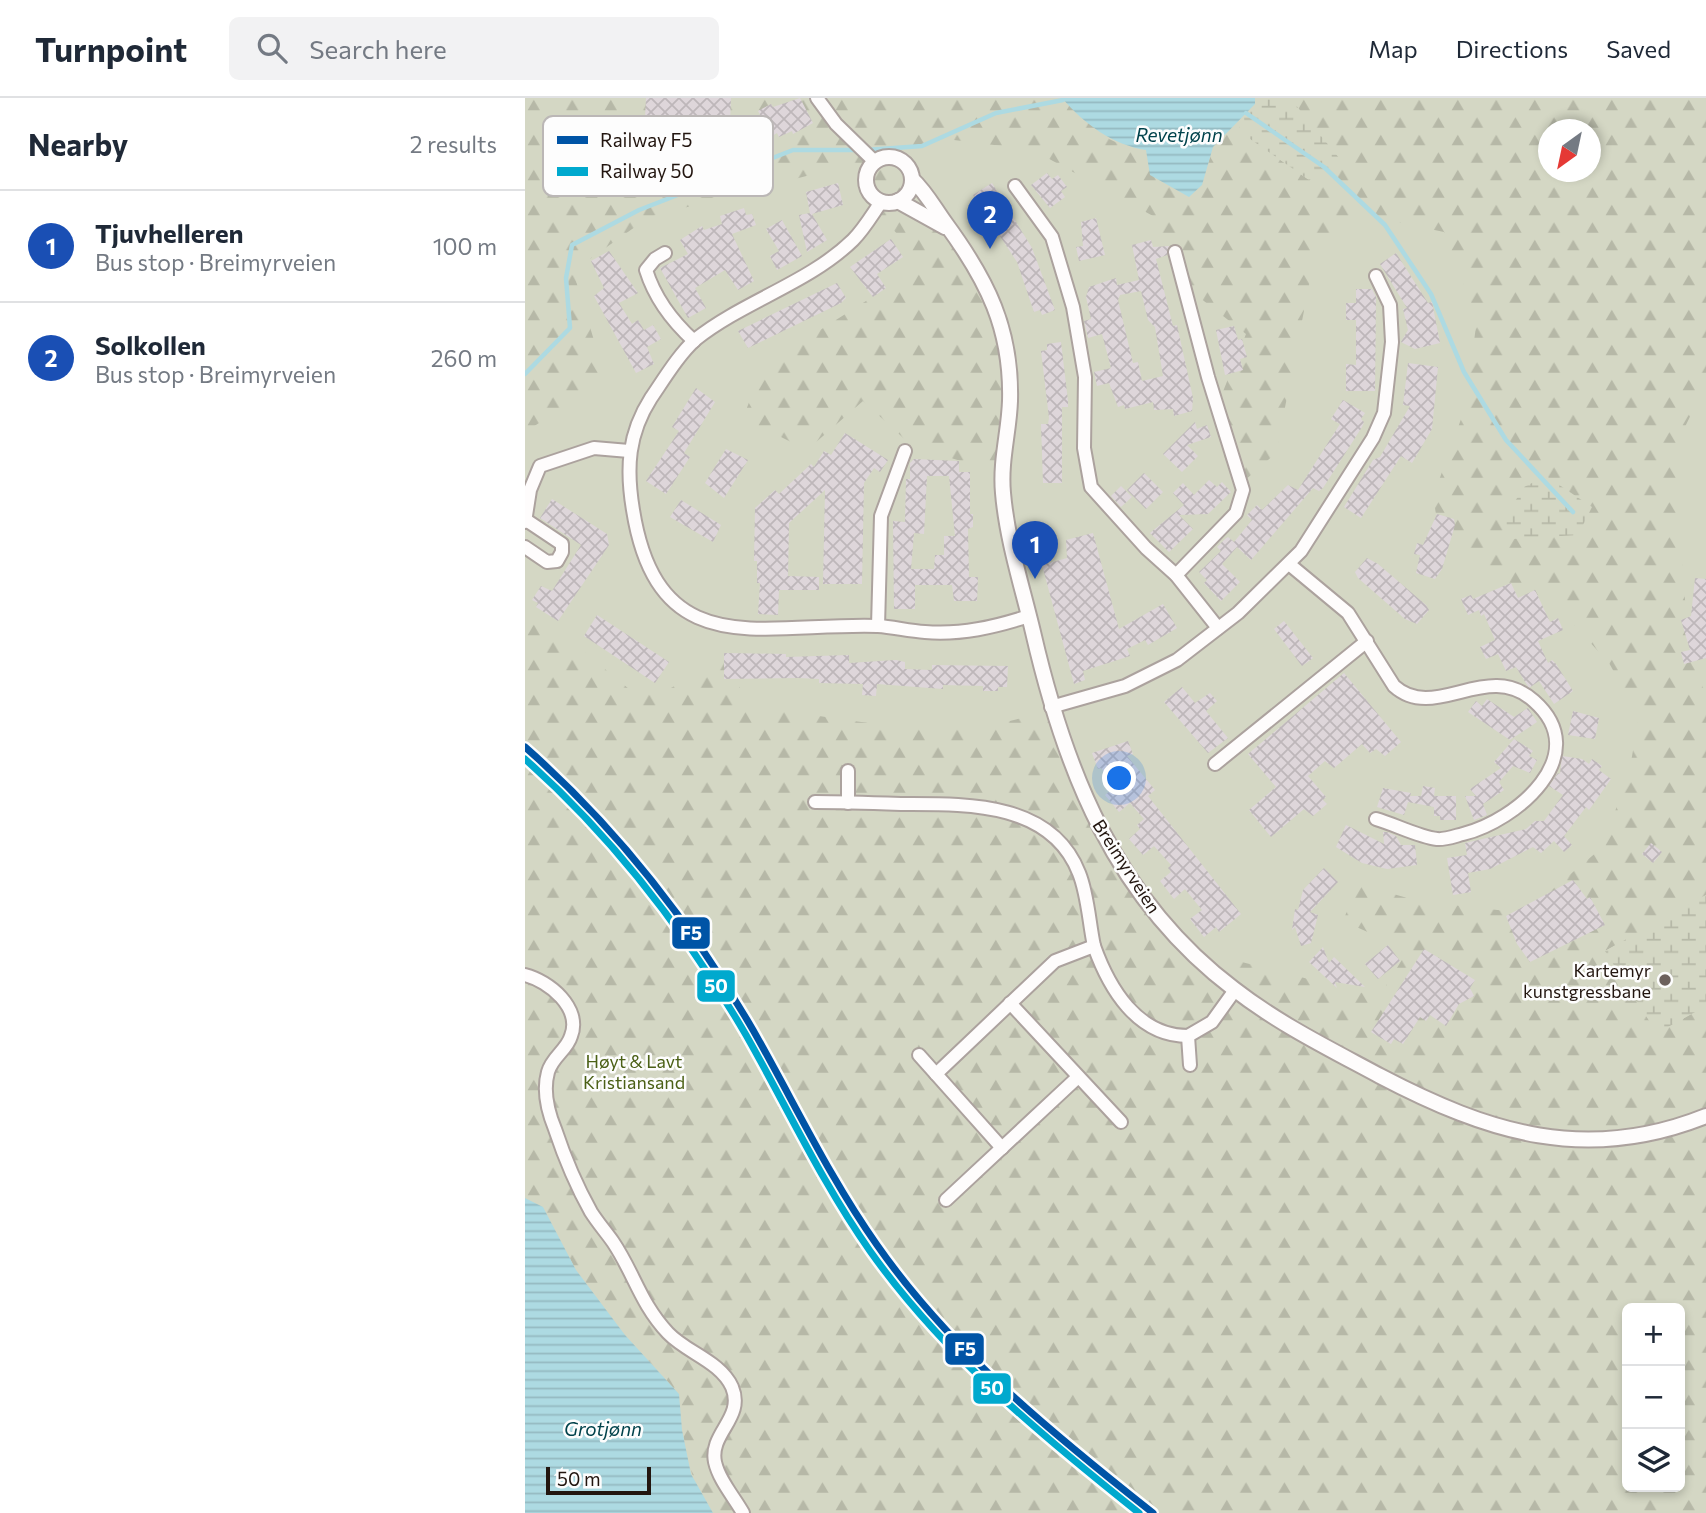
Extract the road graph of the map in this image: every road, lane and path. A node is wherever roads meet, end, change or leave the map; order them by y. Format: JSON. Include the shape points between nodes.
{"nodes":[{"id":1,"x":817,"y":98,"type":"edge"},
{"id":2,"x":874,"y":161,"type":"junction"},
{"id":3,"x":912,"y":179,"type":"junction"},
{"id":4,"x":1015,"y":186,"type":"dead end"},
{"id":5,"x":898,"y":201,"type":"junction"},
{"id":6,"x":881,"y":202,"type":"junction"},
{"id":7,"x":949,"y":229,"type":"junction"},
{"id":8,"x":1175,"y":252,"type":"dead end"},
{"id":9,"x":665,"y":253,"type":"dead end"},
{"id":10,"x":1376,"y":276,"type":"dead end"},
{"id":11,"x":694,"y":341,"type":"junction"},
{"id":12,"x":629,"y":451,"type":"junction"},
{"id":13,"x":905,"y":451,"type":"dead end"},
{"id":14,"x":525,"y":521,"type":"edge"},
{"id":15,"x":525,"y":547,"type":"edge"},
{"id":16,"x":1289,"y":564,"type":"junction"},
{"id":17,"x":1176,"y":575,"type":"junction"},
{"id":18,"x":1029,"y":616,"type":"junction"},
{"id":19,"x":878,"y":626,"type":"junction"},
{"id":20,"x":1218,"y":628,"type":"junction"},
{"id":21,"x":1367,"y":641,"type":"junction"},
{"id":22,"x":1051,"y":707,"type":"junction"},
{"id":23,"x":1215,"y":764,"type":"dead end"},
{"id":24,"x":848,"y":771,"type":"dead end"},
{"id":25,"x":815,"y":802,"type":"dead end"},
{"id":26,"x":849,"y":803,"type":"junction"},
{"id":27,"x":1376,"y":819,"type":"dead end"},
{"id":28,"x":1094,"y":947,"type":"junction"},
{"id":29,"x":525,"y":975,"type":"edge"},
{"id":30,"x":1235,"y":990,"type":"junction"},
{"id":31,"x":1010,"y":1003,"type":"junction"},
{"id":32,"x":1188,"y":1036,"type":"junction"},
{"id":33,"x":919,"y":1055,"type":"dead end"},
{"id":34,"x":1191,"y":1065,"type":"dead end"},
{"id":35,"x":936,"y":1074,"type":"junction"},
{"id":36,"x":1078,"y":1077,"type":"junction"},
{"id":37,"x":1706,"y":1116,"type":"edge"},
{"id":38,"x":1121,"y":1122,"type":"dead end"},
{"id":39,"x":1002,"y":1148,"type":"junction"},
{"id":40,"x":946,"y":1200,"type":"dead end"},
{"id":41,"x":743,"y":1513,"type":"edge"}],
"edges":[{"from":1,"to":2,"type":"street"},
{"from":2,"to":3,"type":"street","via":[[888,156],[902,160]]},
{"from":2,"to":6,"type":"street","via":[[865,180],[870,193]]},
{"from":3,"to":5,"type":"street","via":[[909,192]]},
{"from":3,"to":7,"type":"street","name":"Breimyrveien"},
{"from":4,"to":17,"type":"street","via":[[1052,237],[1073,307],[1085,377],[1084,438],[1091,487]]},
{"from":5,"to":6,"type":"street"},
{"from":5,"to":7,"type":"street","name":"Breimyrveien"},
{"from":6,"to":11,"type":"street","via":[[854,239],[829,260],[754,300]]},
{"from":7,"to":18,"type":"street","name":"Breimyrveien","via":[[981,275],[1003,335],[1010,385],[1003,494]]},
{"from":8,"to":17,"type":"street","via":[[1207,377],[1243,490],[1236,513]]},
{"from":9,"to":11,"type":"street","via":[[646,270],[649,280],[669,316]]},
{"from":10,"to":16,"type":"street","via":[[1390,305],[1392,342],[1382,422],[1328,511]]},
{"from":11,"to":12,"type":"street","via":[[643,411]]},
{"from":12,"to":14,"type":"street","via":[[594,448],[540,466]]},
{"from":12,"to":19,"type":"street","via":[[641,548],[663,590],[691,612],[717,625],[748,631]]},
{"from":13,"to":19,"type":"street","via":[[881,516]]},
{"from":14,"to":15,"type":"street","via":[[562,544],[562,552],[557,561],[547,562]]},
{"from":16,"to":20,"type":"street"},
{"from":16,"to":21,"type":"street","via":[[1348,613]]},
{"from":17,"to":20,"type":"street"},
{"from":18,"to":19,"type":"street","via":[[956,632]]},
{"from":18,"to":22,"type":"street","name":"Breimyrveien"},
{"from":20,"to":22,"type":"street","via":[[1177,660],[1139,680]]},
{"from":21,"to":23,"type":"street"},
{"from":21,"to":27,"type":"street","via":[[1402,693],[1431,699],[1493,685],[1510,687],[1544,712],[1554,740],[1553,765],[1543,784],[1510,813],[1481,828],[1437,840]]},
{"from":22,"to":30,"type":"street","name":"Breimyrveien","via":[[1079,785],[1121,864],[1163,922]]},
{"from":24,"to":26,"type":"street"},
{"from":25,"to":26,"type":"street"},
{"from":26,"to":28,"type":"street","via":[[972,805],[1037,824],[1064,847],[1079,872]]},
{"from":28,"to":31,"type":"street","via":[[1055,961]]},
{"from":28,"to":32,"type":"street","via":[[1107,980],[1126,1006],[1158,1030]]},
{"from":29,"to":41,"type":"street","via":[[554,989],[571,1019],[572,1035],[547,1073],[547,1096],[556,1133],[590,1209],[647,1307],[675,1339],[715,1366],[736,1399],[734,1413],[716,1445],[715,1462]]},
{"from":30,"to":32,"type":"street","via":[[1212,1022]]},
{"from":30,"to":37,"type":"street","name":"Breimyrveien","via":[[1315,1041],[1392,1082],[1510,1132],[1609,1140],[1654,1133]]},
{"from":31,"to":35,"type":"street"},
{"from":31,"to":36,"type":"street"},
{"from":32,"to":34,"type":"street"},
{"from":33,"to":35,"type":"street"},
{"from":35,"to":39,"type":"street"},
{"from":36,"to":38,"type":"street"},
{"from":36,"to":39,"type":"street"},
{"from":39,"to":40,"type":"street"}]}
